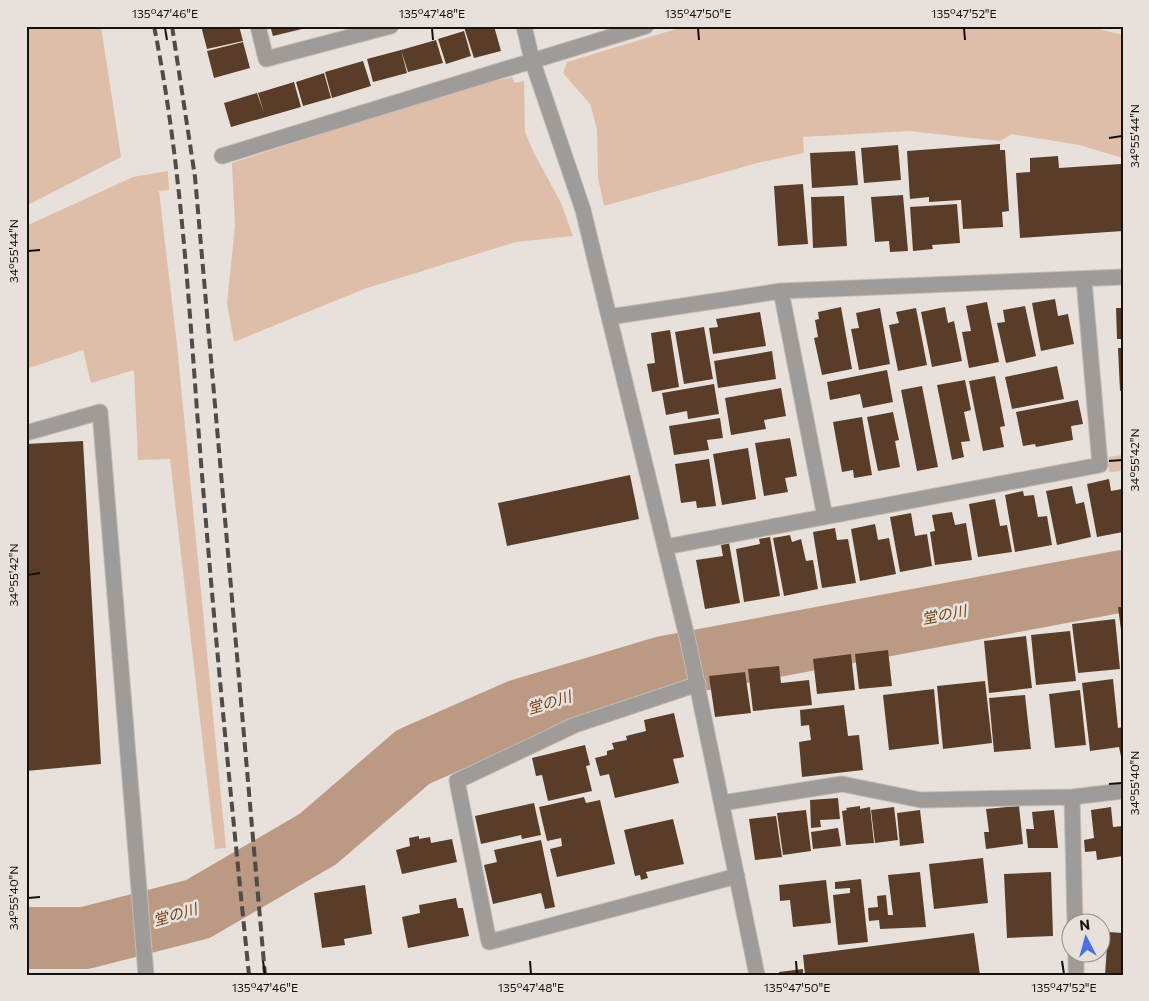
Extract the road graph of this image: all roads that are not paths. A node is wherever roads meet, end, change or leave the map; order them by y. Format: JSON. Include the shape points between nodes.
{"nodes":[{"id":1,"x":258,"y":26,"type":"edge"},
{"id":2,"x":391,"y":26,"type":"edge"},
{"id":3,"x":524,"y":26,"type":"edge"},
{"id":4,"x":646,"y":26,"type":"edge"},
{"id":5,"x":532,"y":60,"type":"junction"},
{"id":6,"x":222,"y":156,"type":"dead end"},
{"id":7,"x":1123,"y":277,"type":"edge"},
{"id":8,"x":1084,"y":280,"type":"junction"},
{"id":9,"x":782,"y":291,"type":"junction"},
{"id":10,"x":609,"y":318,"type":"junction"},
{"id":11,"x":26,"y":433,"type":"edge"},
{"id":12,"x":825,"y":517,"type":"junction"},
{"id":13,"x":665,"y":547,"type":"junction"},
{"id":14,"x":698,"y":684,"type":"junction"},
{"id":15,"x":1123,"y":791,"type":"edge"},
{"id":16,"x":1072,"y":797,"type":"junction"},
{"id":17,"x":722,"y":803,"type":"junction"},
{"id":18,"x":737,"y":876,"type":"junction"},
{"id":19,"x":1075,"y":914,"type":"edge"},
{"id":20,"x":146,"y":975,"type":"edge"},
{"id":21,"x":757,"y":975,"type":"edge"}],
"edges":[{"from":1,"to":2,"type":"street","via":[[266,59]]},
{"from":3,"to":5,"type":"street"},
{"from":4,"to":5,"type":"street"},
{"from":5,"to":6,"type":"street"},
{"from":5,"to":10,"type":"street","via":[[583,210]]},
{"from":7,"to":8,"type":"street"},
{"from":8,"to":9,"type":"street"},
{"from":8,"to":12,"type":"street","via":[[1100,466]]},
{"from":9,"to":10,"type":"street"},
{"from":9,"to":12,"type":"street"},
{"from":10,"to":13,"type":"street"},
{"from":11,"to":20,"type":"street","via":[[100,412]]},
{"from":12,"to":13,"type":"street"},
{"from":13,"to":14,"type":"street"},
{"from":14,"to":17,"type":"street"},
{"from":14,"to":18,"type":"street","via":[[575,725],[457,781],[489,942]]},
{"from":15,"to":16,"type":"street"},
{"from":16,"to":17,"type":"street","via":[[921,800],[842,784]]},
{"from":16,"to":19,"type":"street"},
{"from":17,"to":18,"type":"street"},
{"from":18,"to":21,"type":"street"}]}
